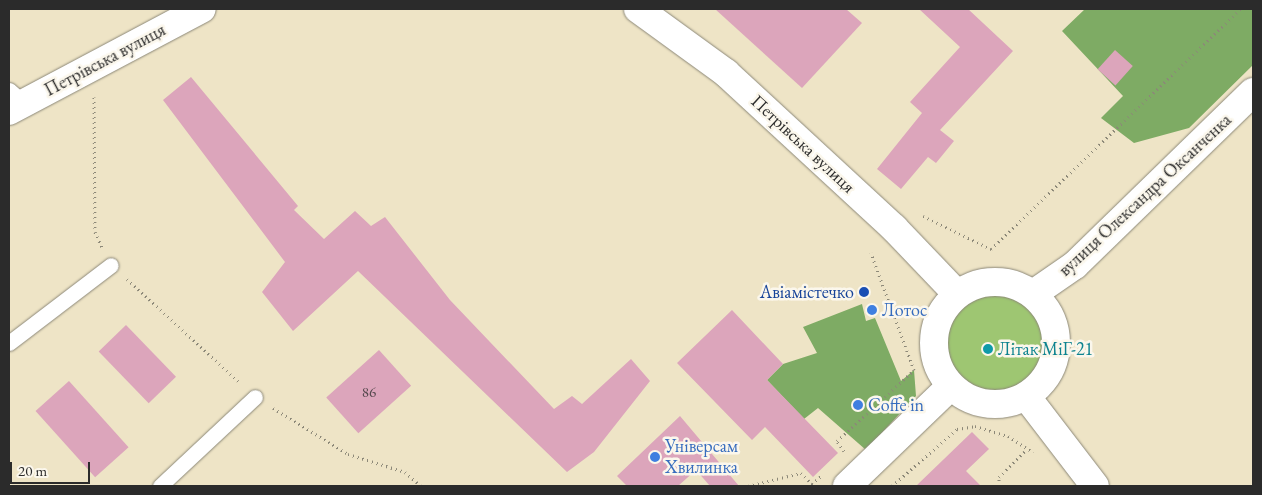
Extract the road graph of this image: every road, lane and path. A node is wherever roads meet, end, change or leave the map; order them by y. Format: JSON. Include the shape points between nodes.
{"nodes":[{"id":1,"x":202,"y":9,"type":"edge"},
{"id":2,"x":638,"y":9,"type":"edge"},
{"id":3,"x":1240,"y":9,"type":"edge"},
{"id":4,"x":94,"y":66,"type":"junction"},
{"id":5,"x":1253,"y":92,"type":"edge"},
{"id":6,"x":14,"y":101,"type":"edge"},
{"id":7,"x":918,"y":214,"type":"dead end"},
{"id":8,"x":871,"y":253,"type":"dead end"},
{"id":9,"x":111,"y":265,"type":"joint"},
{"id":10,"x":957,"y":294,"type":"junction"},
{"id":11,"x":1033,"y":294,"type":"junction"},
{"id":12,"x":9,"y":343,"type":"edge"},
{"id":13,"x":951,"y":386,"type":"junction"},
{"id":14,"x":1026,"y":396,"type":"junction"},
{"id":15,"x":255,"y":397,"type":"dead end"},
{"id":16,"x":1028,"y":449,"type":"junction"},
{"id":17,"x":1041,"y":457,"type":"dead end"},
{"id":18,"x":838,"y":458,"type":"dead end"},
{"id":19,"x":825,"y":471,"type":"dead end"},
{"id":20,"x":160,"y":486,"type":"edge"},
{"id":21,"x":748,"y":486,"type":"edge"},
{"id":22,"x":847,"y":486,"type":"edge"},
{"id":23,"x":892,"y":486,"type":"edge"},
{"id":24,"x":999,"y":486,"type":"edge"},
{"id":25,"x":1095,"y":486,"type":"edge"}],
"edges":[{"from":1,"to":4,"type":"street","name":"Петрівська вулиця"},
{"from":2,"to":10,"type":"street","name":"Петрівська вулиця","via":[[726,73],[894,228]]},
{"from":3,"to":7,"type":"path","via":[[991,249]]},
{"from":4,"to":6,"type":"street","name":"Петрівська вулиця"},
{"from":4,"to":9,"type":"path","via":[[95,232]]},
{"from":5,"to":11,"type":"street","name":"вулиця Олександра Оксанченка","via":[[1074,265]]},
{"from":8,"to":18,"type":"path","via":[[914,370],[837,440],[845,451]]},
{"from":9,"to":12,"type":"lane"},
{"from":10,"to":11,"type":"street","via":[[995,280]]},
{"from":10,"to":13,"type":"street","via":[[935,328],[933,349]]},
{"from":11,"to":14,"type":"street","via":[[1046,308],[1056,347],[1042,383]]},
{"from":13,"to":14,"type":"street","via":[[987,404]]},
{"from":13,"to":22,"type":"street"},
{"from":14,"to":25,"type":"street"},
{"from":15,"to":20,"type":"lane"},
{"from":16,"to":17,"type":"path"},
{"from":16,"to":23,"type":"path","via":[[1008,436],[975,426],[957,429]]},
{"from":16,"to":24,"type":"path","via":[[999,477]]},
{"from":19,"to":21,"type":"path","via":[[812,484],[801,473]]}]}
